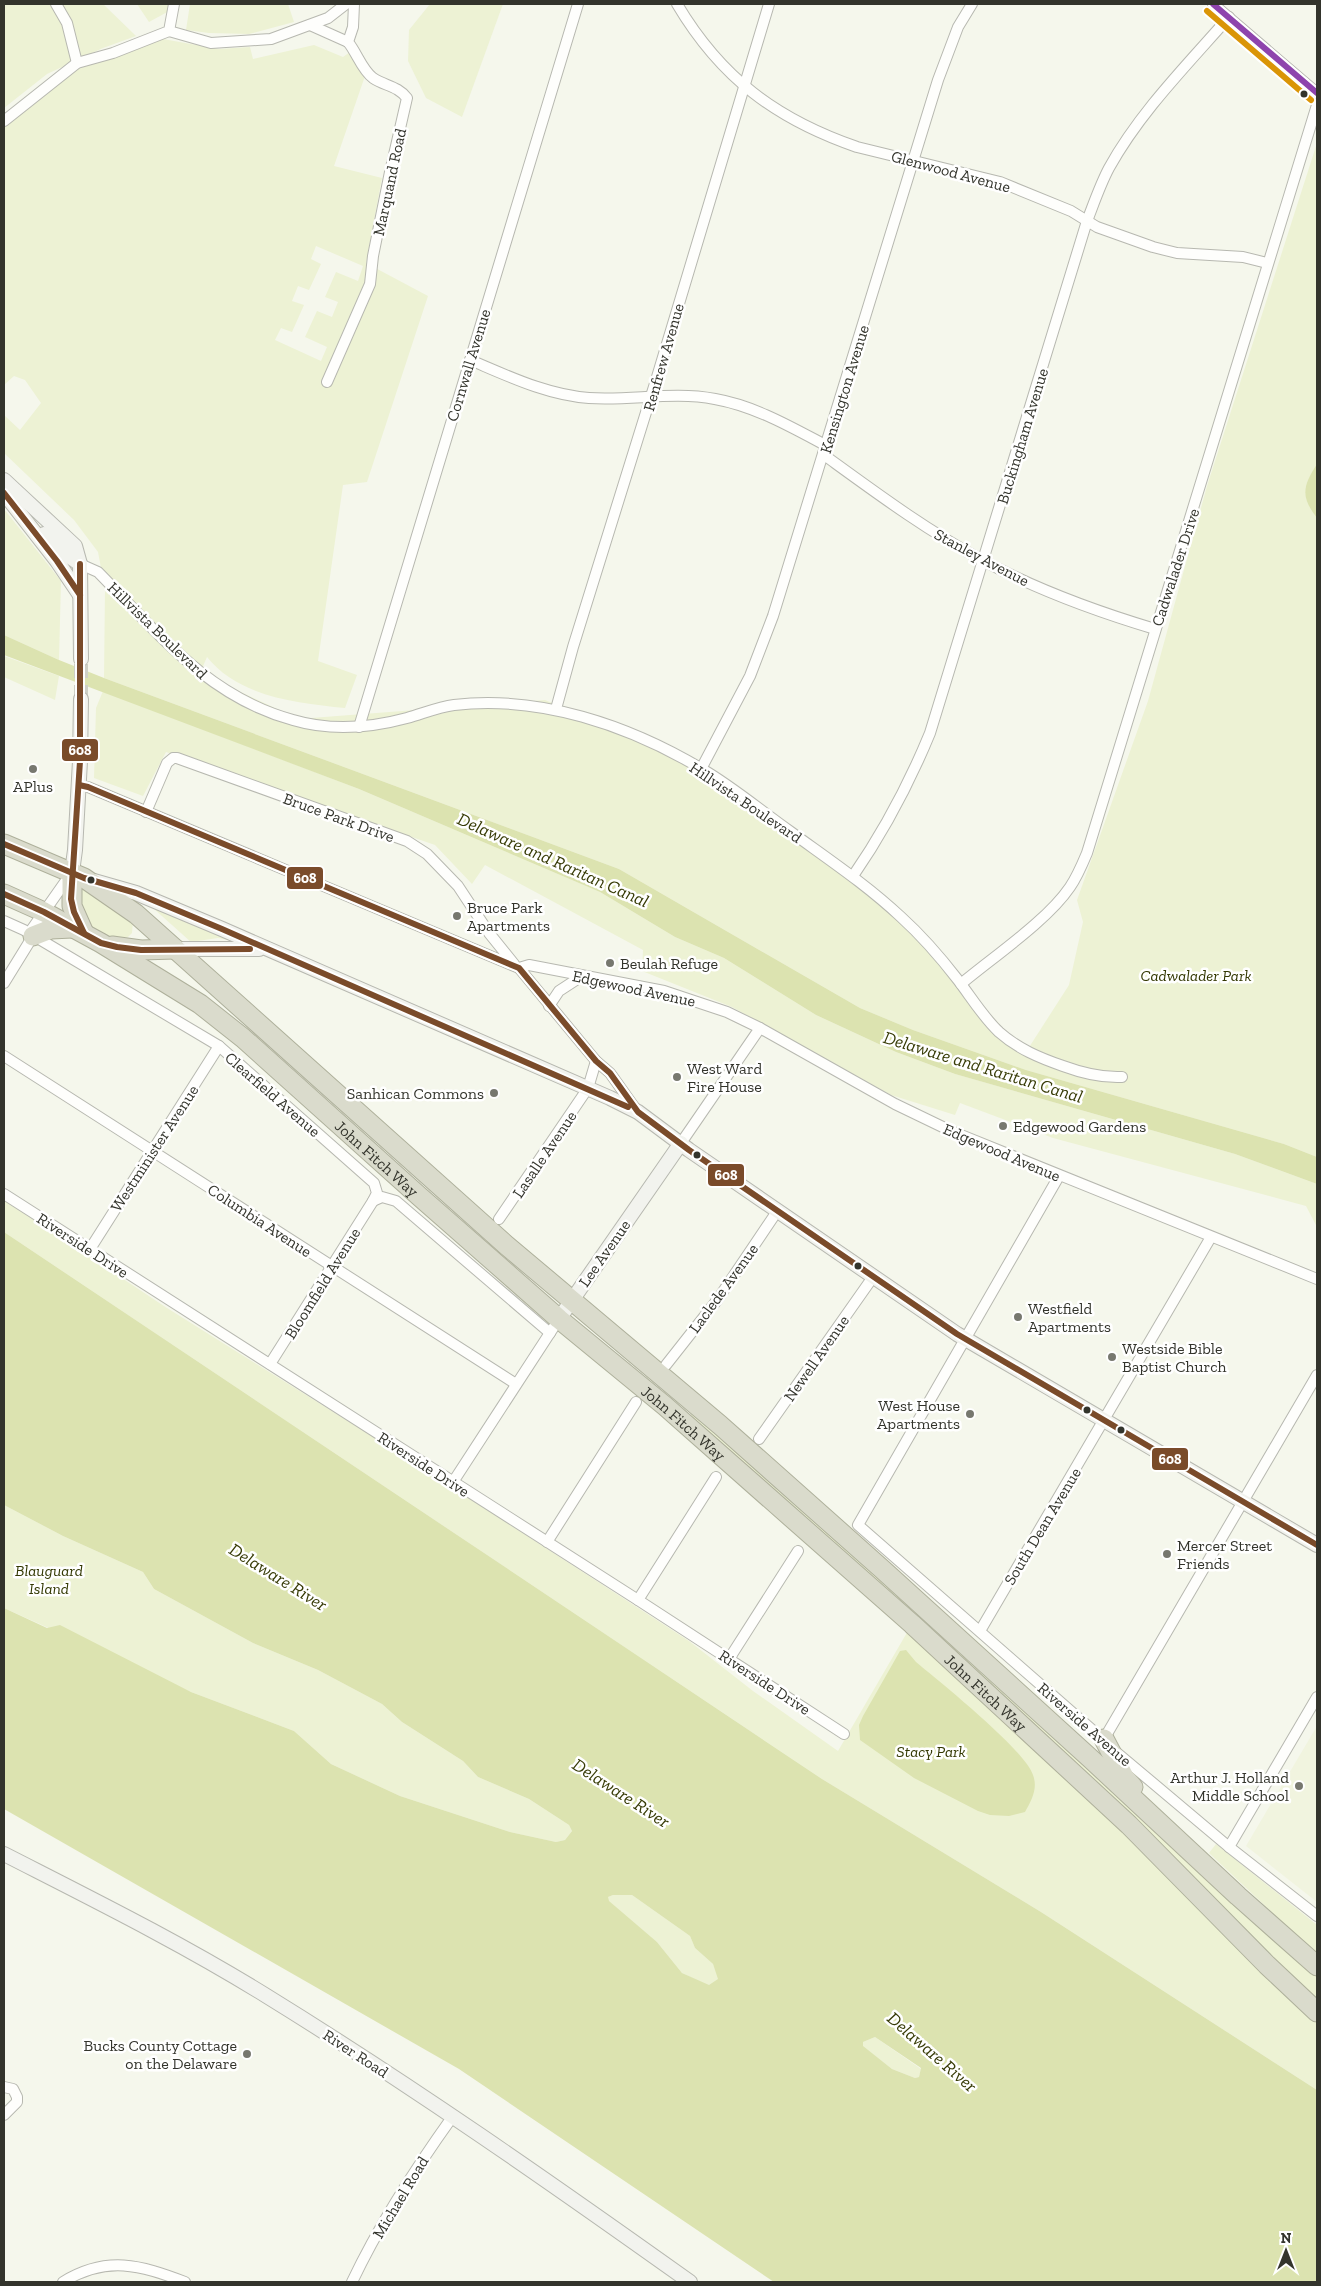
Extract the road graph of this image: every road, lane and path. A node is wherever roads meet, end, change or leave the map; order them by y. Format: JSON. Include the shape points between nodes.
{"nodes":[{"id":1,"x":56,"y":4,"type":"edge"},
{"id":2,"x":174,"y":4,"type":"edge"},
{"id":3,"x":346,"y":4,"type":"edge"},
{"id":4,"x":354,"y":4,"type":"edge"},
{"id":5,"x":578,"y":4,"type":"edge"},
{"id":6,"x":677,"y":4,"type":"edge"},
{"id":7,"x":769,"y":4,"type":"edge"},
{"id":8,"x":972,"y":4,"type":"edge"},
{"id":9,"x":1213,"y":4,"type":"edge"},
{"id":10,"x":1229,"y":17,"type":"junction"},
{"id":11,"x":310,"y":25,"type":"junction"},
{"id":12,"x":169,"y":30,"type":"junction"},
{"id":13,"x":348,"y":42,"type":"junction"},
{"id":14,"x":77,"y":63,"type":"junction"},
{"id":15,"x":744,"y":86,"type":"junction"},
{"id":16,"x":1317,"y":93,"type":"edge"},
{"id":17,"x":1317,"y":105,"type":"edge"},
{"id":18,"x":4,"y":121,"type":"edge"},
{"id":19,"x":914,"y":161,"type":"junction"},
{"id":20,"x":1087,"y":221,"type":"junction"},
{"id":21,"x":1267,"y":263,"type":"junction"},
{"id":22,"x":470,"y":360,"type":"junction"},
{"id":23,"x":327,"y":382,"type":"dead end"},
{"id":24,"x":651,"y":396,"type":"junction"},
{"id":25,"x":825,"y":450,"type":"junction"},
{"id":26,"x":4,"y":480,"type":"edge"},
{"id":27,"x":4,"y":493,"type":"edge"},
{"id":28,"x":22,"y":516,"type":"junction"},
{"id":29,"x":983,"y":561,"type":"junction"},
{"id":30,"x":80,"y":564,"type":"junction"},
{"id":31,"x":80,"y":596,"type":"junction"},
{"id":32,"x":1155,"y":629,"type":"junction"},
{"id":33,"x":81,"y":658,"type":"tunnel mouth"},
{"id":34,"x":81,"y":699,"type":"tunnel mouth"},
{"id":35,"x":556,"y":709,"type":"junction"},
{"id":36,"x":359,"y":727,"type":"junction"},
{"id":37,"x":701,"y":769,"type":"junction"},
{"id":38,"x":79,"y":785,"type":"junction"},
{"id":39,"x":146,"y":812,"type":"junction"},
{"id":40,"x":4,"y":844,"type":"edge"},
{"id":41,"x":78,"y":875,"type":"junction"},
{"id":42,"x":853,"y":876,"type":"junction"},
{"id":43,"x":4,"y":894,"type":"edge"},
{"id":44,"x":44,"y":912,"type":"junction"},
{"id":45,"x":136,"y":914,"type":"junction"},
{"id":46,"x":4,"y":921,"type":"edge"},
{"id":47,"x":79,"y":931,"type":"junction"},
{"id":48,"x":33,"y":936,"type":"junction"},
{"id":49,"x":101,"y":944,"type":"junction"},
{"id":50,"x":128,"y":949,"type":"junction"},
{"id":51,"x":175,"y":949,"type":"junction"},
{"id":52,"x":265,"y":949,"type":"junction"},
{"id":53,"x":517,"y":966,"type":"junction"},
{"id":54,"x":582,"y":976,"type":"junction"},
{"id":55,"x":4,"y":983,"type":"edge"},
{"id":56,"x":961,"y":984,"type":"junction"},
{"id":57,"x":550,"y":1006,"type":"junction"},
{"id":58,"x":760,"y":1028,"type":"junction"},
{"id":59,"x":219,"y":1046,"type":"junction"},
{"id":60,"x":4,"y":1056,"type":"edge"},
{"id":61,"x":596,"y":1061,"type":"junction"},
{"id":62,"x":1122,"y":1077,"type":"dead end"},
{"id":63,"x":588,"y":1088,"type":"junction"},
{"id":64,"x":638,"y":1112,"type":"junction"},
{"id":65,"x":681,"y":1143,"type":"junction"},
{"id":66,"x":152,"y":1151,"type":"junction"},
{"id":67,"x":1059,"y":1176,"type":"junction"},
{"id":68,"x":4,"y":1194,"type":"edge"},
{"id":69,"x":373,"y":1201,"type":"junction"},
{"id":70,"x":778,"y":1210,"type":"junction"},
{"id":71,"x":499,"y":1220,"type":"dead end"},
{"id":72,"x":1211,"y":1237,"type":"junction"},
{"id":73,"x":90,"y":1249,"type":"junction"},
{"id":74,"x":333,"y":1267,"type":"junction"},
{"id":75,"x":873,"y":1277,"type":"junction"},
{"id":76,"x":1317,"y":1279,"type":"edge"},
{"id":77,"x":572,"y":1300,"type":"junction"},
{"id":78,"x":554,"y":1326,"type":"junction"},
{"id":79,"x":965,"y":1339,"type":"junction"},
{"id":80,"x":270,"y":1364,"type":"junction"},
{"id":81,"x":666,"y":1365,"type":"dead end"},
{"id":82,"x":1317,"y":1375,"type":"edge"},
{"id":83,"x":516,"y":1384,"type":"junction"},
{"id":84,"x":636,"y":1402,"type":"dead end"},
{"id":85,"x":1104,"y":1421,"type":"junction"},
{"id":86,"x":759,"y":1439,"type":"dead end"},
{"id":87,"x":716,"y":1476,"type":"dead end"},
{"id":88,"x":453,"y":1482,"type":"junction"},
{"id":89,"x":1242,"y":1501,"type":"junction"},
{"id":90,"x":547,"y":1542,"type":"junction"},
{"id":91,"x":1317,"y":1545,"type":"edge"},
{"id":92,"x":798,"y":1551,"type":"dead end"},
{"id":93,"x":638,"y":1600,"type":"junction"},
{"id":94,"x":980,"y":1631,"type":"junction"},
{"id":95,"x":729,"y":1658,"type":"junction"},
{"id":96,"x":1317,"y":1697,"type":"edge"},
{"id":97,"x":844,"y":1734,"type":"dead end"},
{"id":98,"x":1104,"y":1739,"type":"junction"},
{"id":99,"x":1181,"y":1843,"type":"junction"},
{"id":100,"x":1229,"y":1848,"type":"junction"},
{"id":101,"x":4,"y":1854,"type":"edge"},
{"id":102,"x":1317,"y":1916,"type":"edge"},
{"id":103,"x":1317,"y":1966,"type":"edge"},
{"id":104,"x":1317,"y":2012,"type":"edge"},
{"id":105,"x":4,"y":2087,"type":"edge"},
{"id":106,"x":4,"y":2115,"type":"edge"},
{"id":107,"x":453,"y":2116,"type":"junction"},
{"id":108,"x":63,"y":2282,"type":"edge"},
{"id":109,"x":185,"y":2282,"type":"edge"},
{"id":110,"x":352,"y":2282,"type":"edge"},
{"id":111,"x":690,"y":2282,"type":"edge"}],
"edges":[{"from":1,"to":14,"type":"street","via":[[68,23]]},
{"from":2,"to":12,"type":"street"},
{"from":3,"to":11,"type":"street","via":[[328,18]]},
{"from":4,"to":13,"type":"street","via":[[353,27]]},
{"from":5,"to":22,"type":"street","name":"Cornwall Avenue"},
{"from":6,"to":15,"type":"street","name":"Glenwood Avenue","via":[[700,40]]},
{"from":7,"to":15,"type":"street","name":"Renfrew Avenue"},
{"from":8,"to":19,"type":"street","name":"Kensington Avenue","via":[[949,49]]},
{"from":9,"to":10,"type":"street"},
{"from":10,"to":16,"type":"street"},
{"from":10,"to":20,"type":"street","name":"Buckingham Avenue","via":[[1129,136],[1109,168]]},
{"from":11,"to":12,"type":"street","via":[[270,39],[211,43]]},
{"from":11,"to":13,"type":"street"},
{"from":12,"to":14,"type":"street","via":[[113,53]]},
{"from":13,"to":23,"type":"street","name":"Marquand Road","via":[[374,79],[401,90],[407,98],[373,256],[370,284]]},
{"from":14,"to":18,"type":"street"},
{"from":15,"to":19,"type":"street","name":"Glenwood Avenue","via":[[795,121],[834,139]]},
{"from":15,"to":24,"type":"street","name":"Renfrew Avenue"},
{"from":17,"to":21,"type":"street","name":"Cadwalader Drive"},
{"from":19,"to":20,"type":"street","name":"Glenwood Avenue","via":[[1000,182],[1071,211]]},
{"from":19,"to":25,"type":"street","name":"Kensington Avenue"},
{"from":20,"to":21,"type":"street","name":"Glenwood Avenue","via":[[1120,236],[1177,253],[1244,257]]},
{"from":20,"to":29,"type":"street","name":"Buckingham Avenue"},
{"from":21,"to":32,"type":"street","name":"Cadwalader Drive"},
{"from":22,"to":24,"type":"street","name":"Stanley Avenue","via":[[525,383],[569,395],[604,399]]},
{"from":22,"to":36,"type":"street","name":"Cornwall Avenue"},
{"from":24,"to":25,"type":"street","name":"Stanley Avenue","via":[[692,396],[729,402],[776,419]]},
{"from":24,"to":35,"type":"street","name":"Renfrew Avenue"},
{"from":25,"to":29,"type":"street","name":"Stanley Avenue","via":[[924,526]]},
{"from":25,"to":37,"type":"street","name":"Kensington Avenue","via":[[756,660]]},
{"from":26,"to":30,"type":"main road","via":[[75,546]]},
{"from":27,"to":28,"type":"main road"},
{"from":28,"to":30,"type":"main road"},
{"from":28,"to":31,"type":"main road"},
{"from":29,"to":32,"type":"street","name":"Stanley Avenue","via":[[1088,608]]},
{"from":29,"to":42,"type":"street","name":"Buckingham Avenue","via":[[930,733],[891,816]]},
{"from":30,"to":31,"type":"main road"},
{"from":30,"to":36,"type":"street","name":"Hillvista Boulevard","via":[[98,572],[190,666],[230,693],[257,707],[297,721]]},
{"from":31,"to":33,"type":"main road"},
{"from":32,"to":56,"type":"street","name":"Cadwalader Drive","via":[[1081,868],[1069,888],[1042,917]]},
{"from":34,"to":38,"type":"main road"},
{"from":35,"to":36,"type":"street","name":"Hillvista Boulevard","via":[[507,704],[452,706],[380,725]]},
{"from":35,"to":37,"type":"street","name":"Hillvista Boulevard","via":[[638,737]]},
{"from":37,"to":42,"type":"street","name":"Hillvista Boulevard"},
{"from":38,"to":39,"type":"street","name":"Edgewood Avenue"},
{"from":38,"to":41,"type":"main road"},
{"from":39,"to":53,"type":"street","name":"Edgewood Avenue"},
{"from":39,"to":53,"type":"street","name":"Bruce Park Drive","via":[[167,763],[177,758],[407,841],[434,859],[458,886],[489,933]]},
{"from":40,"to":41,"type":"highway","name":"John Fitch Way"},
{"from":41,"to":44,"type":"street"},
{"from":41,"to":45,"type":"highway","name":"John Fitch Way"},
{"from":41,"to":47,"type":"highway","via":[[72,906]]},
{"from":41,"to":52,"type":"main road","via":[[136,893]]},
{"from":42,"to":56,"type":"street","name":"Hillvista Boulevard","via":[[902,917]]},
{"from":43,"to":44,"type":"highway","name":"John Fitch Way"},
{"from":44,"to":47,"type":"highway","name":"John Fitch Way"},
{"from":44,"to":48,"type":"street","via":[[32,929]]},
{"from":45,"to":50,"type":"highway","via":[[139,929],[134,944]]},
{"from":45,"to":51,"type":"highway","name":"John Fitch Way"},
{"from":46,"to":48,"type":"street","name":"Clearfield Avenue"},
{"from":47,"to":48,"type":"highway","via":[[51,929]]},
{"from":47,"to":49,"type":"highway","name":"John Fitch Way"},
{"from":48,"to":55,"type":"street"},
{"from":48,"to":59,"type":"street","name":"Clearfield Avenue"},
{"from":49,"to":50,"type":"highway"},
{"from":49,"to":78,"type":"highway","name":"John Fitch Way","via":[[200,1004],[223,1022]]},
{"from":50,"to":51,"type":"highway"},
{"from":51,"to":52,"type":"main road"},
{"from":51,"to":77,"type":"highway","name":"John Fitch Way","via":[[506,1245]]},
{"from":52,"to":63,"type":"main road"},
{"from":53,"to":54,"type":"street","name":"Edgewood Avenue","via":[[529,965]]},
{"from":53,"to":57,"type":"street","name":"Bruce Park Drive"},
{"from":54,"to":57,"type":"street","via":[[559,991]]},
{"from":54,"to":58,"type":"street","name":"Edgewood Avenue","via":[[682,996]]},
{"from":56,"to":62,"type":"street","name":"Hillvista Boulevard","via":[[991,1024],[1016,1045],[1094,1076]]},
{"from":57,"to":61,"type":"street","name":"Bruce Park Drive"},
{"from":58,"to":65,"type":"street","name":"Lee Avenue"},
{"from":58,"to":67,"type":"street","name":"Edgewood Avenue","via":[[895,1104]]},
{"from":59,"to":66,"type":"street","name":"Westminister Avenue"},
{"from":59,"to":69,"type":"street","name":"Clearfield Avenue","via":[[374,1182],[377,1193]]},
{"from":60,"to":66,"type":"street","name":"Columbia Avenue"},
{"from":61,"to":63,"type":"street","name":"Lasalle Avenue"},
{"from":61,"to":64,"type":"street","name":"Bruce Park Drive","via":[[610,1073]]},
{"from":63,"to":64,"type":"main road"},
{"from":63,"to":71,"type":"street","name":"Lasalle Avenue"},
{"from":64,"to":65,"type":"main road"},
{"from":65,"to":70,"type":"main road"},
{"from":65,"to":77,"type":"main road","name":"Lee Avenue"},
{"from":66,"to":73,"type":"street","name":"Westminister Avenue"},
{"from":66,"to":74,"type":"street","name":"Columbia Avenue"},
{"from":67,"to":72,"type":"street","name":"Edgewood Avenue"},
{"from":67,"to":79,"type":"street"},
{"from":68,"to":73,"type":"street","name":"Riverside Drive"},
{"from":69,"to":74,"type":"street","name":"Bloomfield Avenue"},
{"from":69,"to":78,"type":"street","via":[[382,1197],[396,1201]]},
{"from":70,"to":75,"type":"main road"},
{"from":70,"to":81,"type":"street","name":"Laclede Avenue","via":[[718,1299]]},
{"from":72,"to":76,"type":"street","name":"Edgewood Avenue"},
{"from":72,"to":85,"type":"street","name":"South Dean Avenue"},
{"from":73,"to":80,"type":"street","name":"Riverside Drive"},
{"from":74,"to":80,"type":"street","name":"Bloomfield Avenue"},
{"from":74,"to":83,"type":"street","name":"Columbia Avenue"},
{"from":75,"to":79,"type":"main road"},
{"from":75,"to":86,"type":"street","name":"Newell Avenue"},
{"from":77,"to":78,"type":"main road","name":"Lee Avenue"},
{"from":77,"to":99,"type":"highway","name":"John Fitch Way","via":[[727,1431]]},
{"from":78,"to":83,"type":"street","name":"Lee Avenue"},
{"from":78,"to":104,"type":"highway","name":"John Fitch Way","via":[[665,1406],[912,1624],[1129,1825]]},
{"from":79,"to":85,"type":"main road"},
{"from":79,"to":94,"type":"street","name":"Riverside Avenue","via":[[858,1525]]},
{"from":80,"to":88,"type":"street","name":"Riverside Drive"},
{"from":82,"to":89,"type":"street"},
{"from":83,"to":88,"type":"street","name":"Lee Avenue"},
{"from":84,"to":90,"type":"street"},
{"from":85,"to":89,"type":"main road"},
{"from":85,"to":94,"type":"street","name":"South Dean Avenue"},
{"from":87,"to":93,"type":"street"},
{"from":88,"to":90,"type":"street","name":"Riverside Drive"},
{"from":89,"to":91,"type":"main road"},
{"from":89,"to":98,"type":"street"},
{"from":90,"to":93,"type":"street","name":"Riverside Drive"},
{"from":92,"to":95,"type":"street"},
{"from":93,"to":95,"type":"street","name":"Riverside Drive"},
{"from":94,"to":98,"type":"street","name":"Riverside Avenue"},
{"from":95,"to":97,"type":"street","name":"Riverside Drive"},
{"from":96,"to":100,"type":"street"},
{"from":98,"to":99,"type":"highway","via":[[1124,1777]]},
{"from":98,"to":100,"type":"street","name":"Riverside Avenue"},
{"from":99,"to":103,"type":"highway","name":"John Fitch Way"},
{"from":100,"to":102,"type":"street","name":"Riverside Avenue"},
{"from":101,"to":107,"type":"main road","name":"River Road","via":[[223,1970]]},
{"from":105,"to":106,"type":"street","via":[[13,2089],[17,2102]]},
{"from":107,"to":110,"type":"street","name":"Michael Road","via":[[393,2204]]},
{"from":107,"to":111,"type":"main road","name":"River Road"},
{"from":108,"to":109,"type":"street","via":[[87,2270],[119,2264],[151,2269]]}]}
